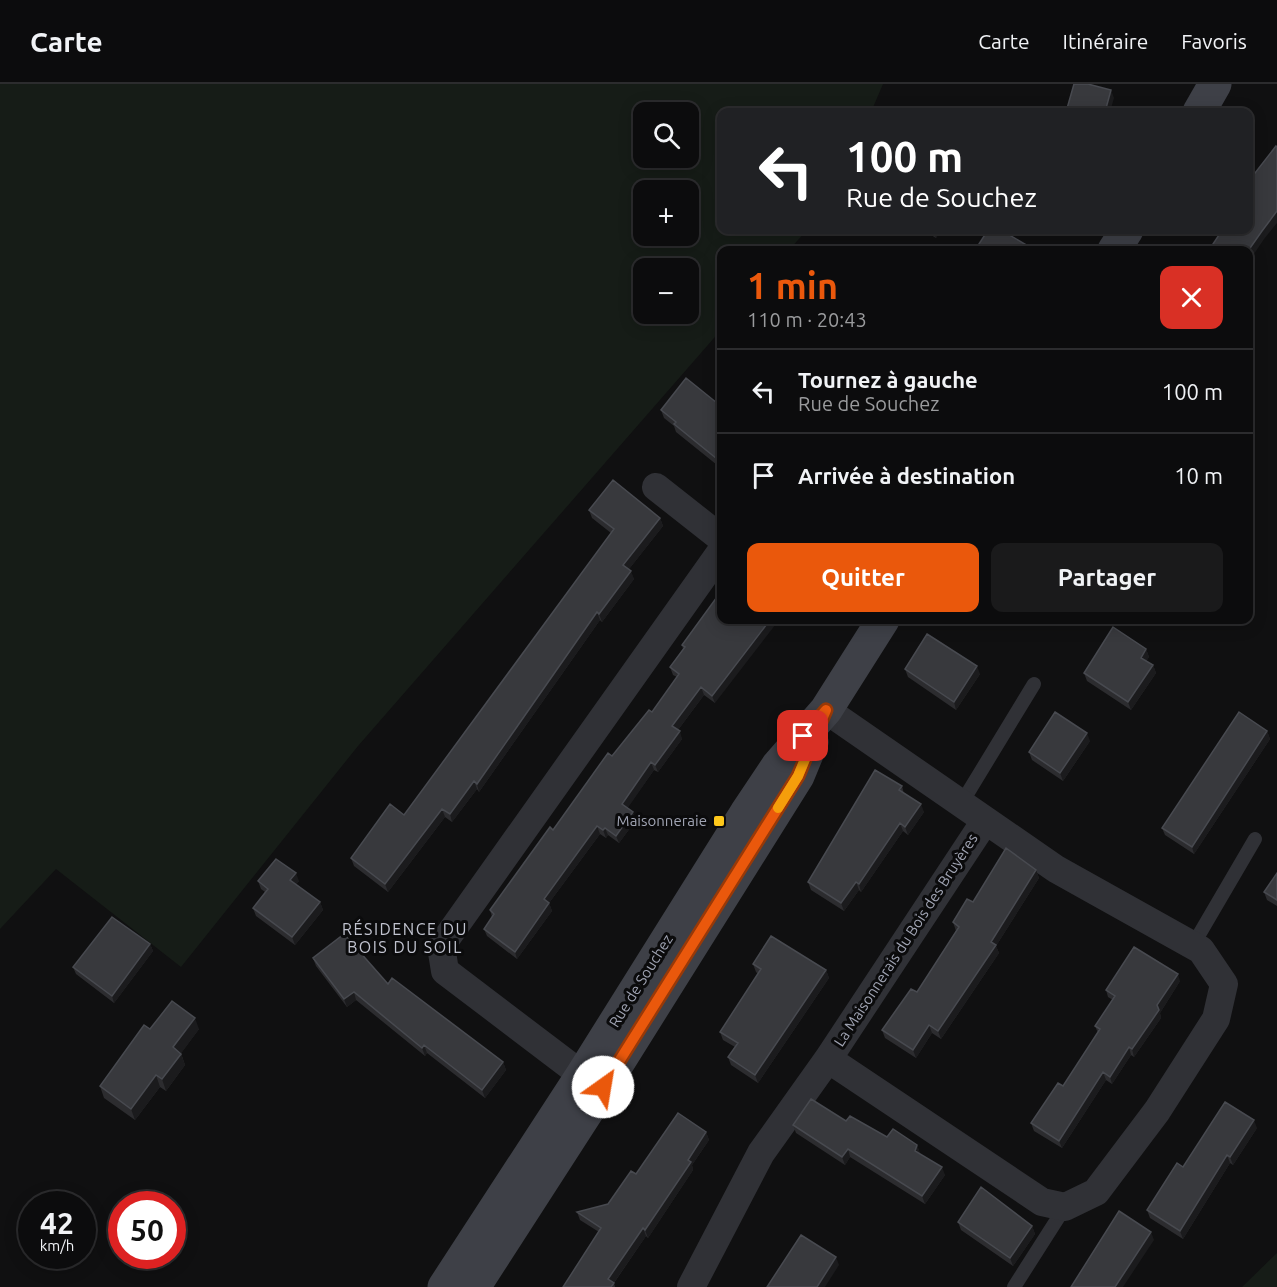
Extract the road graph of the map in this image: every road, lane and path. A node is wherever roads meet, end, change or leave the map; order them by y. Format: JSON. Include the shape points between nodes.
{"nodes":[{"id":1,"x":1215,"y":84,"type":"edge"},
{"id":2,"x":1201,"y":108,"type":"edge"},
{"id":3,"x":656,"y":487,"type":"dead end"},
{"id":4,"x":717,"y":535,"type":"edge"},
{"id":5,"x":717,"y":557,"type":"edge"},
{"id":6,"x":880,"y":624,"type":"edge"},
{"id":7,"x":1034,"y":684,"type":"dead end"},
{"id":8,"x":826,"y":710,"type":"junction"},
{"id":9,"x":961,"y":804,"type":"junction"},
{"id":10,"x":985,"y":821,"type":"junction"},
{"id":11,"x":1255,"y":839,"type":"dead end"},
{"id":12,"x":1194,"y":945,"type":"junction"},
{"id":13,"x":828,"y":1059,"type":"junction"},
{"id":14,"x":593,"y":1081,"type":"junction"},
{"id":15,"x":1065,"y":1208,"type":"junction"},
{"id":16,"x":444,"y":1287,"type":"edge"},
{"id":17,"x":474,"y":1287,"type":"edge"},
{"id":18,"x":691,"y":1287,"type":"edge"},
{"id":19,"x":1014,"y":1287,"type":"edge"}],
"edges":[{"from":1,"to":2,"type":"main road"},
{"from":3,"to":4,"type":"street"},
{"from":5,"to":14,"type":"street","via":[[441,946],[445,971]]},
{"from":6,"to":8,"type":"main road","name":"Rue de Souchez"},
{"from":7,"to":9,"type":"lane"},
{"from":8,"to":9,"type":"street","name":"La Maisonnerais du Bois des Bruyères"},
{"from":8,"to":14,"type":"main road","name":"Rue de Souchez","via":[[798,776]]},
{"from":9,"to":10,"type":"street","name":"La Maisonnerais du Bois des Bruyères"},
{"from":10,"to":12,"type":"street","name":"La Maisonnerais du Bois des Bruyères","via":[[1056,869]]},
{"from":10,"to":13,"type":"street","name":"La Maisonnerais du Bois des Bruyères"},
{"from":11,"to":12,"type":"lane"},
{"from":12,"to":15,"type":"street","name":"La Maisonnerais du Bois des Bruyères","via":[[1224,984],[1216,1019],[1157,1111],[1096,1192]]},
{"from":13,"to":15,"type":"street","name":"La Maisonnerais du Bois des Bruyères","via":[[1042,1202]]},
{"from":13,"to":18,"type":"street","name":"La Maisonnerais du Bois des Bruyères","via":[[761,1153]]},
{"from":14,"to":16,"type":"main road","name":"Rue de Souchez"},
{"from":14,"to":17,"type":"main road","name":"Rue de Souchez"},
{"from":15,"to":19,"type":"lane"}]}
